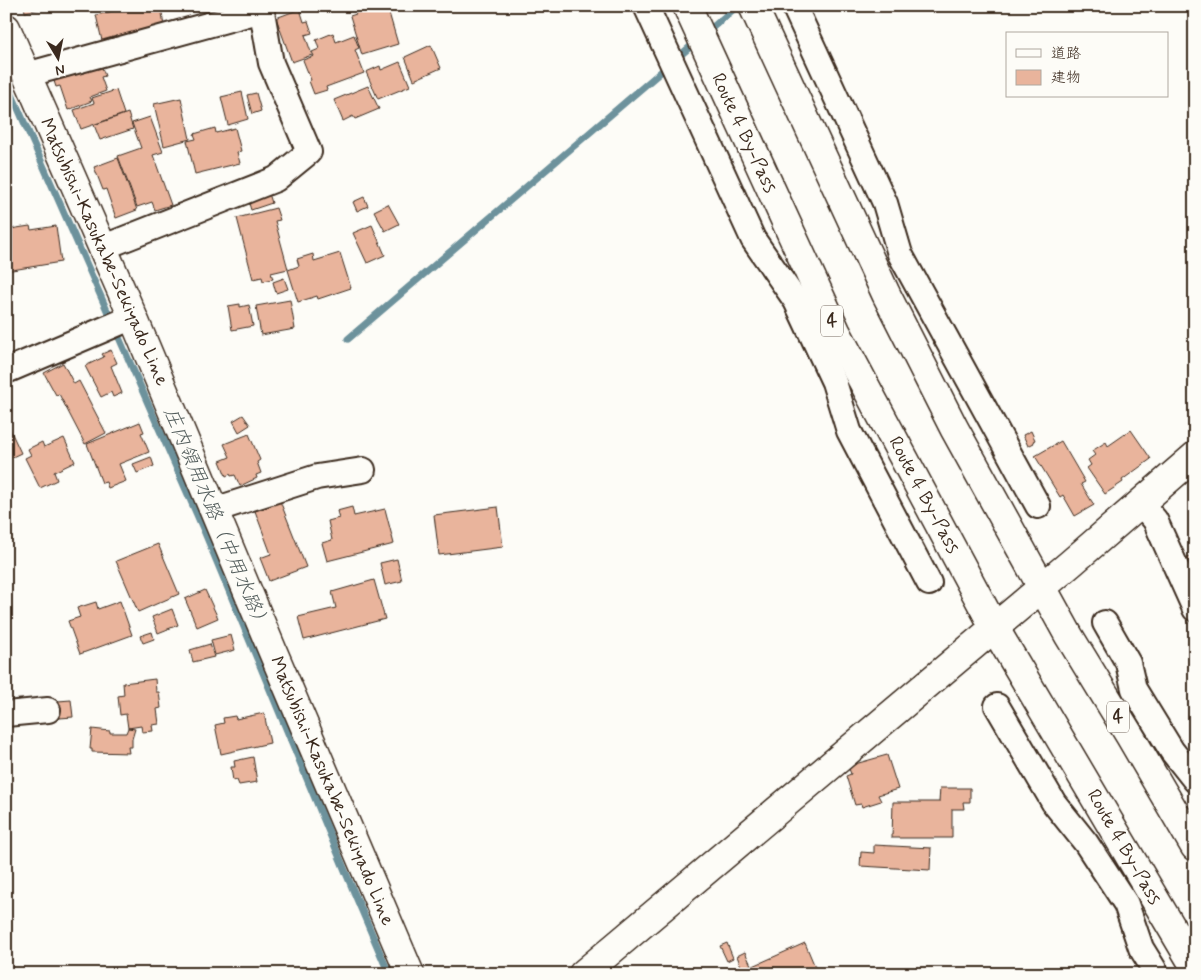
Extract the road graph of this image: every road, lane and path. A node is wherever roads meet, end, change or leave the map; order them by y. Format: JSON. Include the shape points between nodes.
{"nodes":[{"id":1,"x":646,"y":6,"type":"edge"},
{"id":2,"x":687,"y":6,"type":"edge"},
{"id":3,"x":753,"y":6,"type":"edge"},
{"id":4,"x":794,"y":6,"type":"edge"},
{"id":5,"x":261,"y":8,"type":"edge"},
{"id":6,"x":6,"y":28,"type":"edge"},
{"id":7,"x":26,"y":74,"type":"junction"},
{"id":8,"x":104,"y":246,"type":"junction"},
{"id":9,"x":915,"y":282,"type":"junction"},
{"id":10,"x":886,"y":294,"type":"junction"},
{"id":11,"x":134,"y":317,"type":"junction"},
{"id":12,"x":826,"y":336,"type":"junction"},
{"id":13,"x":6,"y":372,"type":"edge"},
{"id":14,"x":1195,"y":456,"type":"edge"},
{"id":15,"x":363,"y":470,"type":"dead end"},
{"id":16,"x":1140,"y":503,"type":"junction"},
{"id":17,"x":1038,"y":506,"type":"dead end"},
{"id":18,"x":214,"y":510,"type":"junction"},
{"id":19,"x":929,"y":583,"type":"dead end"},
{"id":20,"x":1042,"y":587,"type":"junction"},
{"id":21,"x":1195,"y":609,"type":"edge"},
{"id":22,"x":1104,"y":624,"type":"dead end"},
{"id":23,"x":994,"y":627,"type":"junction"},
{"id":24,"x":997,"y":706,"type":"dead end"},
{"id":25,"x":48,"y":710,"type":"dead end"},
{"id":26,"x":6,"y":714,"type":"edge"},
{"id":27,"x":1154,"y":721,"type":"junction"},
{"id":28,"x":1130,"y":736,"type":"junction"},
{"id":29,"x":1195,"y":780,"type":"edge"},
{"id":30,"x":1195,"y":847,"type":"edge"},
{"id":31,"x":1130,"y":856,"type":"junction"},
{"id":32,"x":1106,"y":873,"type":"junction"},
{"id":33,"x":1195,"y":967,"type":"edge"},
{"id":34,"x":410,"y":974,"type":"edge"},
{"id":35,"x":583,"y":974,"type":"edge"},
{"id":36,"x":1157,"y":974,"type":"edge"}],
"edges":[{"from":1,"to":12,"type":"street","via":[[753,239],[796,301]]},
{"from":2,"to":12,"type":"main road","name":"Route 4 By-Pass","number":"4"},
{"from":3,"to":10,"type":"main road","number":"4"},
{"from":4,"to":9,"type":"street","via":[[885,203],[900,254]]},
{"from":5,"to":7,"type":"street"},
{"from":5,"to":8,"type":"street","via":[[271,63],[309,152],[276,179]]},
{"from":6,"to":7,"type":"main road","name":"Matsubishi-Kasukabe-Sekiyado Line"},
{"from":7,"to":8,"type":"main road","name":"Matsubishi-Kasukabe-Sekiyado Line"},
{"from":8,"to":11,"type":"main road","name":"Matsubishi-Kasukabe-Sekiyado Line"},
{"from":9,"to":10,"type":"street"},
{"from":9,"to":17,"type":"street"},
{"from":10,"to":20,"type":"main road","number":"4","via":[[954,428]]},
{"from":11,"to":13,"type":"street"},
{"from":11,"to":18,"type":"main road","name":"Matsubishi-Kasukabe-Sekiyado Line"},
{"from":12,"to":19,"type":"street","via":[[834,382],[849,431]]},
{"from":12,"to":23,"type":"main road","name":"Route 4 By-Pass","number":"4"},
{"from":14,"to":16,"type":"main road"},
{"from":15,"to":18,"type":"street","via":[[317,477]]},
{"from":16,"to":20,"type":"main road"},
{"from":16,"to":21,"type":"street","via":[[1155,520]]},
{"from":18,"to":34,"type":"main road","name":"Matsubishi-Kasukabe-Sekiyado Line"},
{"from":20,"to":23,"type":"main road"},
{"from":20,"to":28,"type":"main road","number":"4"},
{"from":22,"to":27,"type":"street","via":[[1128,663],[1134,689]]},
{"from":23,"to":31,"type":"main road","name":"Route 4 By-Pass","number":"4"},
{"from":23,"to":35,"type":"main road"},
{"from":24,"to":32,"type":"street","via":[[1054,803]]},
{"from":25,"to":26,"type":"street"},
{"from":27,"to":28,"type":"street"},
{"from":27,"to":29,"type":"street"},
{"from":28,"to":30,"type":"main road","number":"4"},
{"from":31,"to":32,"type":"street"},
{"from":31,"to":33,"type":"main road","name":"Route 4 By-Pass","number":"4"},
{"from":32,"to":36,"type":"street","via":[[1126,904],[1141,948]]}]}
